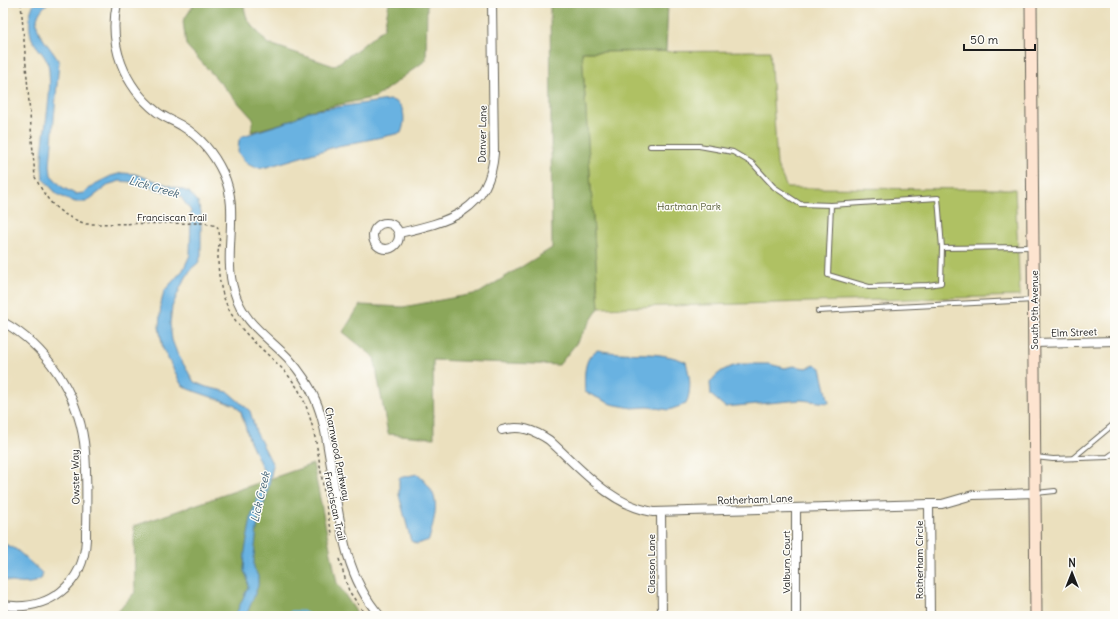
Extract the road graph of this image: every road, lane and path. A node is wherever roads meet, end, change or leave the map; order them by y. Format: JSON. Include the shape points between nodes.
{"nodes":[{"id":1,"x":21,"y":3,"type":"edge"},
{"id":2,"x":117,"y":3,"type":"edge"},
{"id":3,"x":492,"y":3,"type":"edge"},
{"id":4,"x":1032,"y":3,"type":"edge"},
{"id":5,"x":650,"y":146,"type":"dead end"},
{"id":6,"x":831,"y":205,"type":"junction"},
{"id":7,"x":400,"y":233,"type":"dead end"},
{"id":8,"x":1033,"y":247,"type":"junction"},
{"id":9,"x":942,"y":248,"type":"junction"},
{"id":10,"x":1034,"y":300,"type":"junction"},
{"id":11,"x":818,"y":311,"type":"dead end"},
{"id":12,"x":3,"y":322,"type":"edge"},
{"id":13,"x":1115,"y":340,"type":"edge"},
{"id":14,"x":1034,"y":343,"type":"junction"},
{"id":15,"x":1115,"y":423,"type":"edge"},
{"id":16,"x":502,"y":430,"type":"dead end"},
{"id":17,"x":1115,"y":452,"type":"edge"},
{"id":18,"x":1035,"y":457,"type":"junction"},
{"id":19,"x":1073,"y":458,"type":"junction"},
{"id":20,"x":1055,"y":491,"type":"dead end"},
{"id":21,"x":1035,"y":493,"type":"junction"},
{"id":22,"x":929,"y":504,"type":"junction"},
{"id":23,"x":796,"y":508,"type":"junction"},
{"id":24,"x":661,"y":512,"type":"junction"},
{"id":25,"x":335,"y":542,"type":"dead end"},
{"id":26,"x":338,"y":556,"type":"dead end"},
{"id":27,"x":3,"y":605,"type":"edge"},
{"id":28,"x":366,"y":616,"type":"edge"},
{"id":29,"x":380,"y":616,"type":"edge"},
{"id":30,"x":662,"y":616,"type":"edge"},
{"id":31,"x":796,"y":616,"type":"edge"},
{"id":32,"x":930,"y":616,"type":"edge"},
{"id":33,"x":1036,"y":616,"type":"edge"}],
"edges":[{"from":1,"to":25,"type":"path","name":"Franciscan Trail","via":[[35,177],[46,198],[56,209],[86,224],[206,223],[213,224],[220,232],[219,276],[226,304],[246,335],[284,371],[298,389],[307,409]]},
{"from":2,"to":29,"type":"street","name":"Charnwood Parkway","via":[[114,21],[115,43],[122,68],[130,84],[150,107],[199,139],[215,158],[226,178],[232,209],[229,259],[231,281],[236,296],[254,327],[292,363],[314,397],[324,424],[348,557],[363,592]]},
{"from":3,"to":7,"type":"street","name":"Danver Lane","via":[[494,153],[490,175],[476,200],[460,214],[442,222]]},
{"from":4,"to":8,"type":"street","name":"South 9th Avenue"},
{"from":5,"to":6,"type":"lane","via":[[699,146],[733,152],[752,163],[774,187],[800,204]]},
{"from":6,"to":9,"type":"lane","via":[[938,198]]},
{"from":6,"to":9,"type":"lane","via":[[828,275],[869,286],[941,283]]},
{"from":8,"to":9,"type":"lane"},
{"from":8,"to":10,"type":"street","name":"South 9th Avenue"},
{"from":10,"to":11,"type":"lane"},
{"from":10,"to":14,"type":"street","name":"South 9th Avenue"},
{"from":12,"to":27,"type":"street","name":"Owster Way","via":[[24,336],[43,354],[59,375],[73,402],[84,448],[86,539],[79,569],[70,584],[60,593],[32,606]]},
{"from":13,"to":14,"type":"street","name":"Elm Street"},
{"from":14,"to":18,"type":"street","name":"South 9th Avenue"},
{"from":15,"to":19,"type":"lane"},
{"from":16,"to":24,"type":"street","name":"Rotherham Lane","via":[[521,428],[538,433],[606,491],[624,503]]},
{"from":17,"to":19,"type":"lane","via":[[1108,457]]},
{"from":18,"to":19,"type":"lane"},
{"from":18,"to":21,"type":"street","name":"South 9th Avenue"},
{"from":20,"to":21,"type":"lane"},
{"from":21,"to":22,"type":"street","name":"Rotherham Lane","via":[[973,495],[942,504]]},
{"from":21,"to":33,"type":"street","name":"South 9th Avenue"},
{"from":22,"to":23,"type":"street","name":"Rotherham Lane"},
{"from":22,"to":32,"type":"street","name":"Rotherham Circle"},
{"from":23,"to":24,"type":"street","name":"Rotherham Lane"},
{"from":23,"to":31,"type":"street","name":"Valburn Court"},
{"from":24,"to":30,"type":"street","name":"Classon Lane"},
{"from":26,"to":28,"type":"path","via":[[349,591]]}]}
